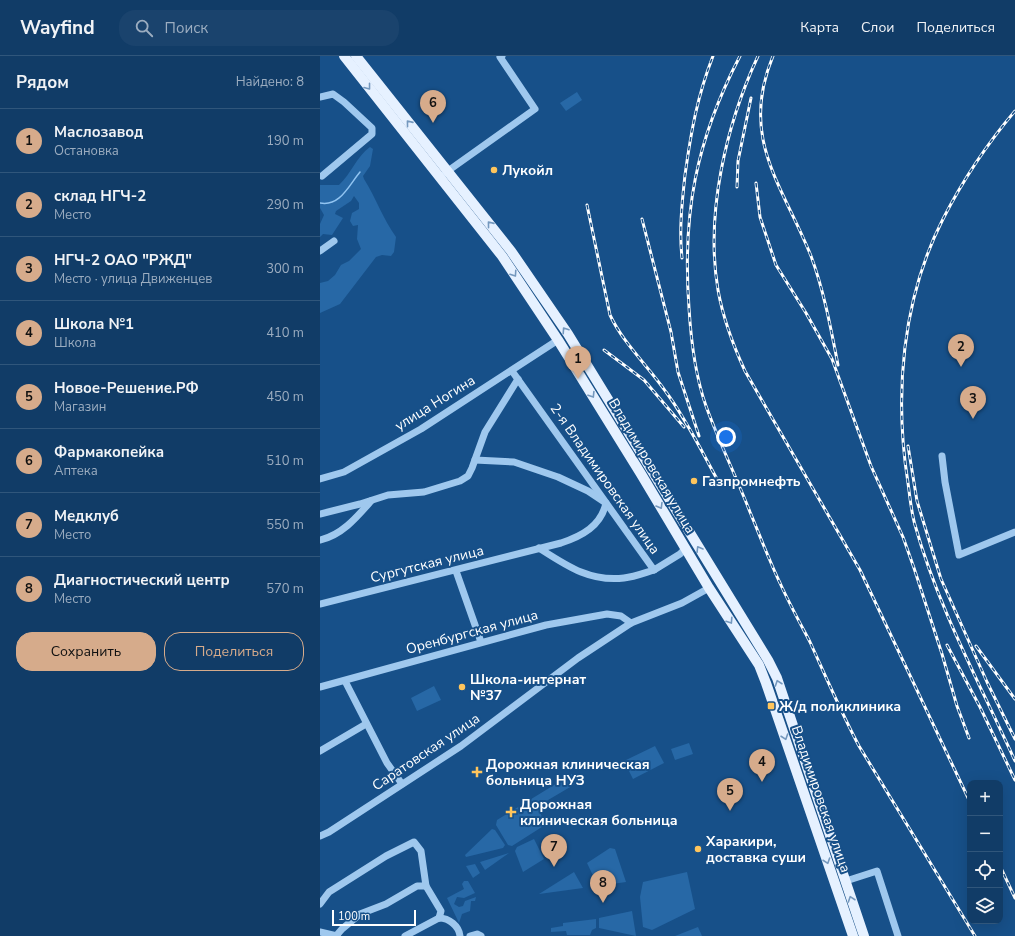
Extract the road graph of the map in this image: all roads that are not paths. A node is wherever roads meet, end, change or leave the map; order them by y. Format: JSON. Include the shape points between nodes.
{"nodes":[{"id":1,"x":344,"y":56,"type":"edge"},
{"id":2,"x":356,"y":56,"type":"edge"},
{"id":3,"x":502,"y":56,"type":"edge"},
{"id":4,"x":320,"y":97,"type":"edge"},
{"id":5,"x":443,"y":174,"type":"junction"},
{"id":6,"x":322,"y":176,"type":"dead end"},
{"id":7,"x":334,"y":241,"type":"dead end"},
{"id":8,"x":320,"y":251,"type":"edge"},
{"id":9,"x":558,"y":340,"type":"junction"},
{"id":10,"x":512,"y":371,"type":"junction"},
{"id":11,"x":518,"y":379,"type":"junction"},
{"id":12,"x":942,"y":456,"type":"dead end"},
{"id":13,"x":475,"y":460,"type":"junction"},
{"id":14,"x":320,"y":480,"type":"edge"},
{"id":15,"x":372,"y":500,"type":"junction"},
{"id":16,"x":606,"y":503,"type":"junction"},
{"id":17,"x":320,"y":514,"type":"edge"},
{"id":18,"x":1015,"y":532,"type":"edge"},
{"id":19,"x":320,"y":540,"type":"edge"},
{"id":20,"x":540,"y":548,"type":"junction"},
{"id":21,"x":686,"y":548,"type":"junction"},
{"id":22,"x":654,"y":570,"type":"junction"},
{"id":23,"x":456,"y":571,"type":"junction"},
{"id":24,"x":708,"y":588,"type":"junction"},
{"id":25,"x":320,"y":604,"type":"edge"},
{"id":26,"x":631,"y":624,"type":"junction"},
{"id":27,"x":481,"y":642,"type":"junction"},
{"id":28,"x":345,"y":681,"type":"junction"},
{"id":29,"x":320,"y":687,"type":"edge"},
{"id":30,"x":366,"y":724,"type":"junction"},
{"id":31,"x":320,"y":751,"type":"edge"},
{"id":32,"x":402,"y":784,"type":"junction"},
{"id":33,"x":320,"y":836,"type":"edge"},
{"id":34,"x":849,"y":880,"type":"dead end"},
{"id":35,"x":426,"y":886,"type":"junction"},
{"id":36,"x":320,"y":904,"type":"edge"},
{"id":37,"x":440,"y":918,"type":"junction"},
{"id":38,"x":320,"y":932,"type":"edge"},
{"id":39,"x":334,"y":936,"type":"edge"},
{"id":40,"x":405,"y":936,"type":"edge"},
{"id":41,"x":460,"y":936,"type":"edge"},
{"id":42,"x":470,"y":936,"type":"edge"},
{"id":43,"x":481,"y":936,"type":"edge"},
{"id":44,"x":853,"y":936,"type":"edge"},
{"id":45,"x":864,"y":936,"type":"edge"},
{"id":46,"x":898,"y":936,"type":"edge"}],
"edges":[{"from":1,"to":5,"type":"main road","name":"Владимировская улица","one_way":true},
{"from":5,"to":2,"type":"main road","name":"Владимировская улица","one_way":true},
{"from":3,"to":5,"type":"street","via":[[500,57],[535,109]]},
{"from":4,"to":6,"type":"street","via":[[332,94],[372,128],[372,134]]},
{"from":5,"to":9,"type":"main road","name":"Владимировская улица","one_way":true},
{"from":45,"to":5,"type":"main road","name":"Владимировская улица","one_way":true,"via":[[777,678],[768,660],[568,334],[511,251]]},
{"from":7,"to":8,"type":"street"},
{"from":9,"to":10,"type":"street","name":"улица Ногина"},
{"from":9,"to":21,"type":"main road","name":"Владимировская улица","one_way":true},
{"from":10,"to":11,"type":"street","name":"2-я Владимировская улица"},
{"from":10,"to":14,"type":"street","name":"улица Ногина","via":[[421,429],[344,472]]},
{"from":11,"to":13,"type":"street","via":[[486,432]]},
{"from":11,"to":16,"type":"street","name":"2-я Владимировская улица"},
{"from":12,"to":18,"type":"street","via":[[959,555]]},
{"from":13,"to":15,"type":"street","via":[[468,476],[460,481],[424,492],[395,493]]},
{"from":13,"to":16,"type":"street","via":[[514,462],[558,477]]},
{"from":15,"to":17,"type":"street"},
{"from":15,"to":19,"type":"street","via":[[356,520],[329,538]]},
{"from":16,"to":20,"type":"street","name":"Сургутская улица","via":[[604,513],[592,528],[576,538]]},
{"from":16,"to":22,"type":"street","name":"2-я Владимировская улица"},
{"from":20,"to":22,"type":"street","via":[[576,571],[587,575],[625,578]]},
{"from":20,"to":23,"type":"street","name":"Сургутская улица"},
{"from":21,"to":22,"type":"street","name":"2-я Владимировская улица"},
{"from":21,"to":24,"type":"main road","name":"Владимировская улица"},
{"from":23,"to":25,"type":"street","name":"Сургутская улица"},
{"from":23,"to":27,"type":"street"},
{"from":24,"to":26,"type":"street","name":"Саратовская улица","via":[[682,603]]},
{"from":24,"to":44,"type":"main road","name":"Владимировская улица","one_way":true,"via":[[753,655],[766,682]]},
{"from":26,"to":27,"type":"street","name":"Оренбургская улица","via":[[620,616],[607,614],[546,625]]},
{"from":26,"to":32,"type":"street","name":"Саратовская улица","via":[[578,658],[461,746]]},
{"from":27,"to":28,"type":"street","name":"Оренбургская улица"},
{"from":28,"to":29,"type":"street","name":"Оренбургская улица"},
{"from":28,"to":30,"type":"street"},
{"from":30,"to":31,"type":"street"},
{"from":30,"to":32,"type":"street","via":[[387,763]]},
{"from":32,"to":33,"type":"street","name":"Саратовская улица"},
{"from":34,"to":46,"type":"street","via":[[877,871]]},
{"from":35,"to":36,"type":"street","via":[[421,850],[414,842],[386,856],[329,892]]},
{"from":35,"to":37,"type":"street","via":[[441,911]]},
{"from":35,"to":39,"type":"street","via":[[418,886],[386,904],[360,914]]},
{"from":37,"to":40,"type":"street"},
{"from":37,"to":41,"type":"street","via":[[447,918],[455,925]]},
{"from":38,"to":39,"type":"street"},
{"from":42,"to":43,"type":"street"}]}
